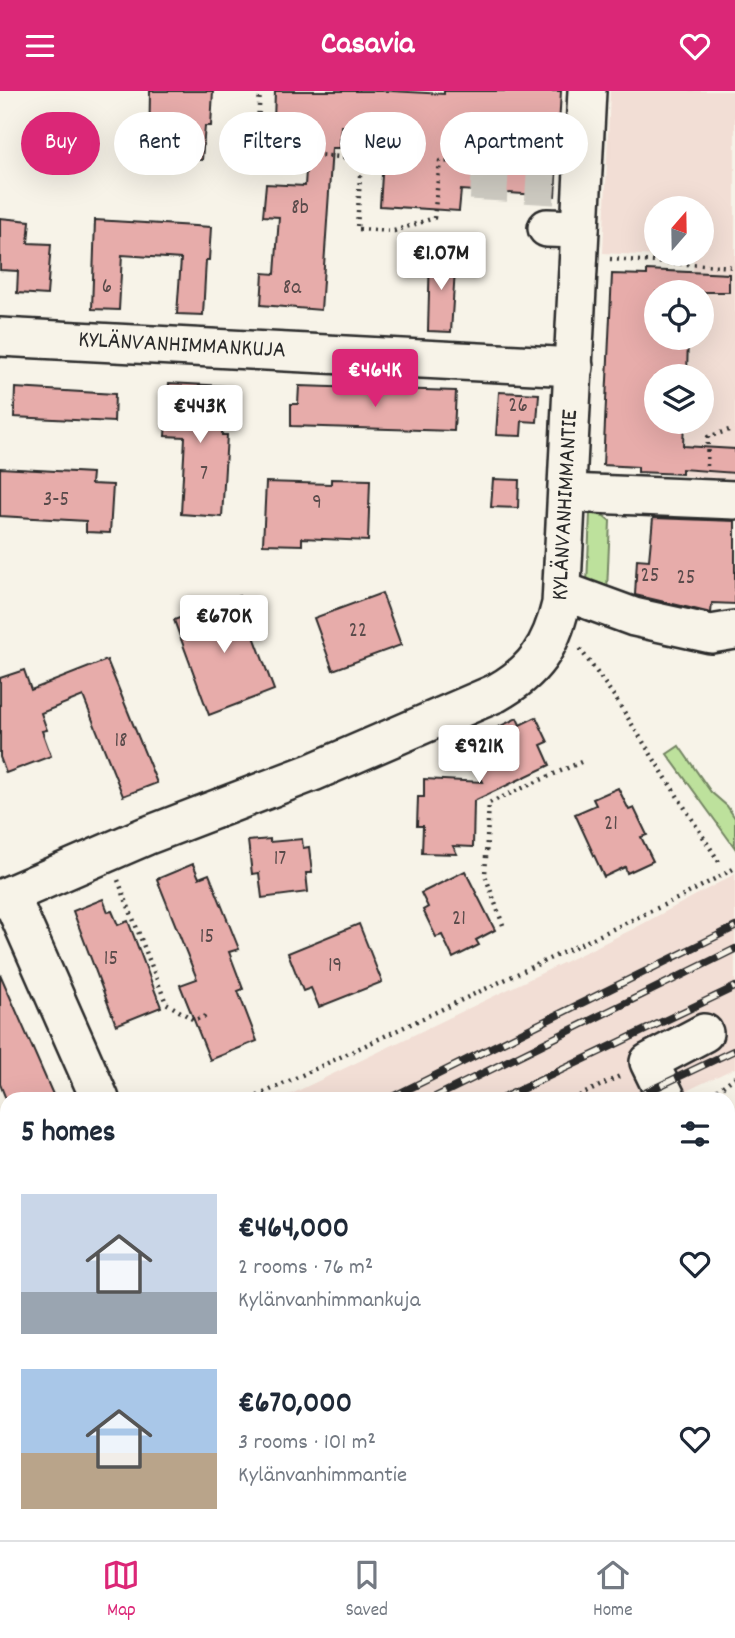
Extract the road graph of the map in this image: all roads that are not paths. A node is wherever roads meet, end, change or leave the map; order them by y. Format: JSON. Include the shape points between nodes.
{"nodes":[{"id":1,"x":587,"y":91,"type":"edge"},
{"id":2,"x":0,"y":337,"type":"edge"},
{"id":3,"x":574,"y":367,"type":"junction"},
{"id":4,"x":568,"y":493,"type":"junction"},
{"id":5,"x":720,"y":499,"type":"edge"},
{"id":6,"x":563,"y":591,"type":"junction"},
{"id":7,"x":735,"y":631,"type":"edge"},
{"id":8,"x":5,"y":897,"type":"edge"},
{"id":9,"x":704,"y":1033,"type":"dead end"},
{"id":10,"x":97,"y":1092,"type":"edge"},
{"id":11,"x":664,"y":1092,"type":"edge"}],
"edges":[{"from":1,"to":3,"type":"street","name":"KYLÄNVANHIMMANTIE","via":[[564,181],[575,238]]},
{"from":2,"to":3,"type":"street","name":"KYLÄNVANHIMMANKUJA"},
{"from":3,"to":4,"type":"street","name":"KYLÄNVANHIMMANTIE"},
{"from":4,"to":5,"type":"street"},
{"from":4,"to":6,"type":"street","name":"KYLÄNVANHIMMANTIE"},
{"from":6,"to":7,"type":"street","via":[[634,617],[711,634]]},
{"from":6,"to":8,"type":"street","name":"KYLÄNVANHIMMANTIE","via":[[548,644],[518,681],[313,772]]},
{"from":8,"to":10,"type":"street"},
{"from":9,"to":11,"type":"street","via":[[649,1062]]}]}
